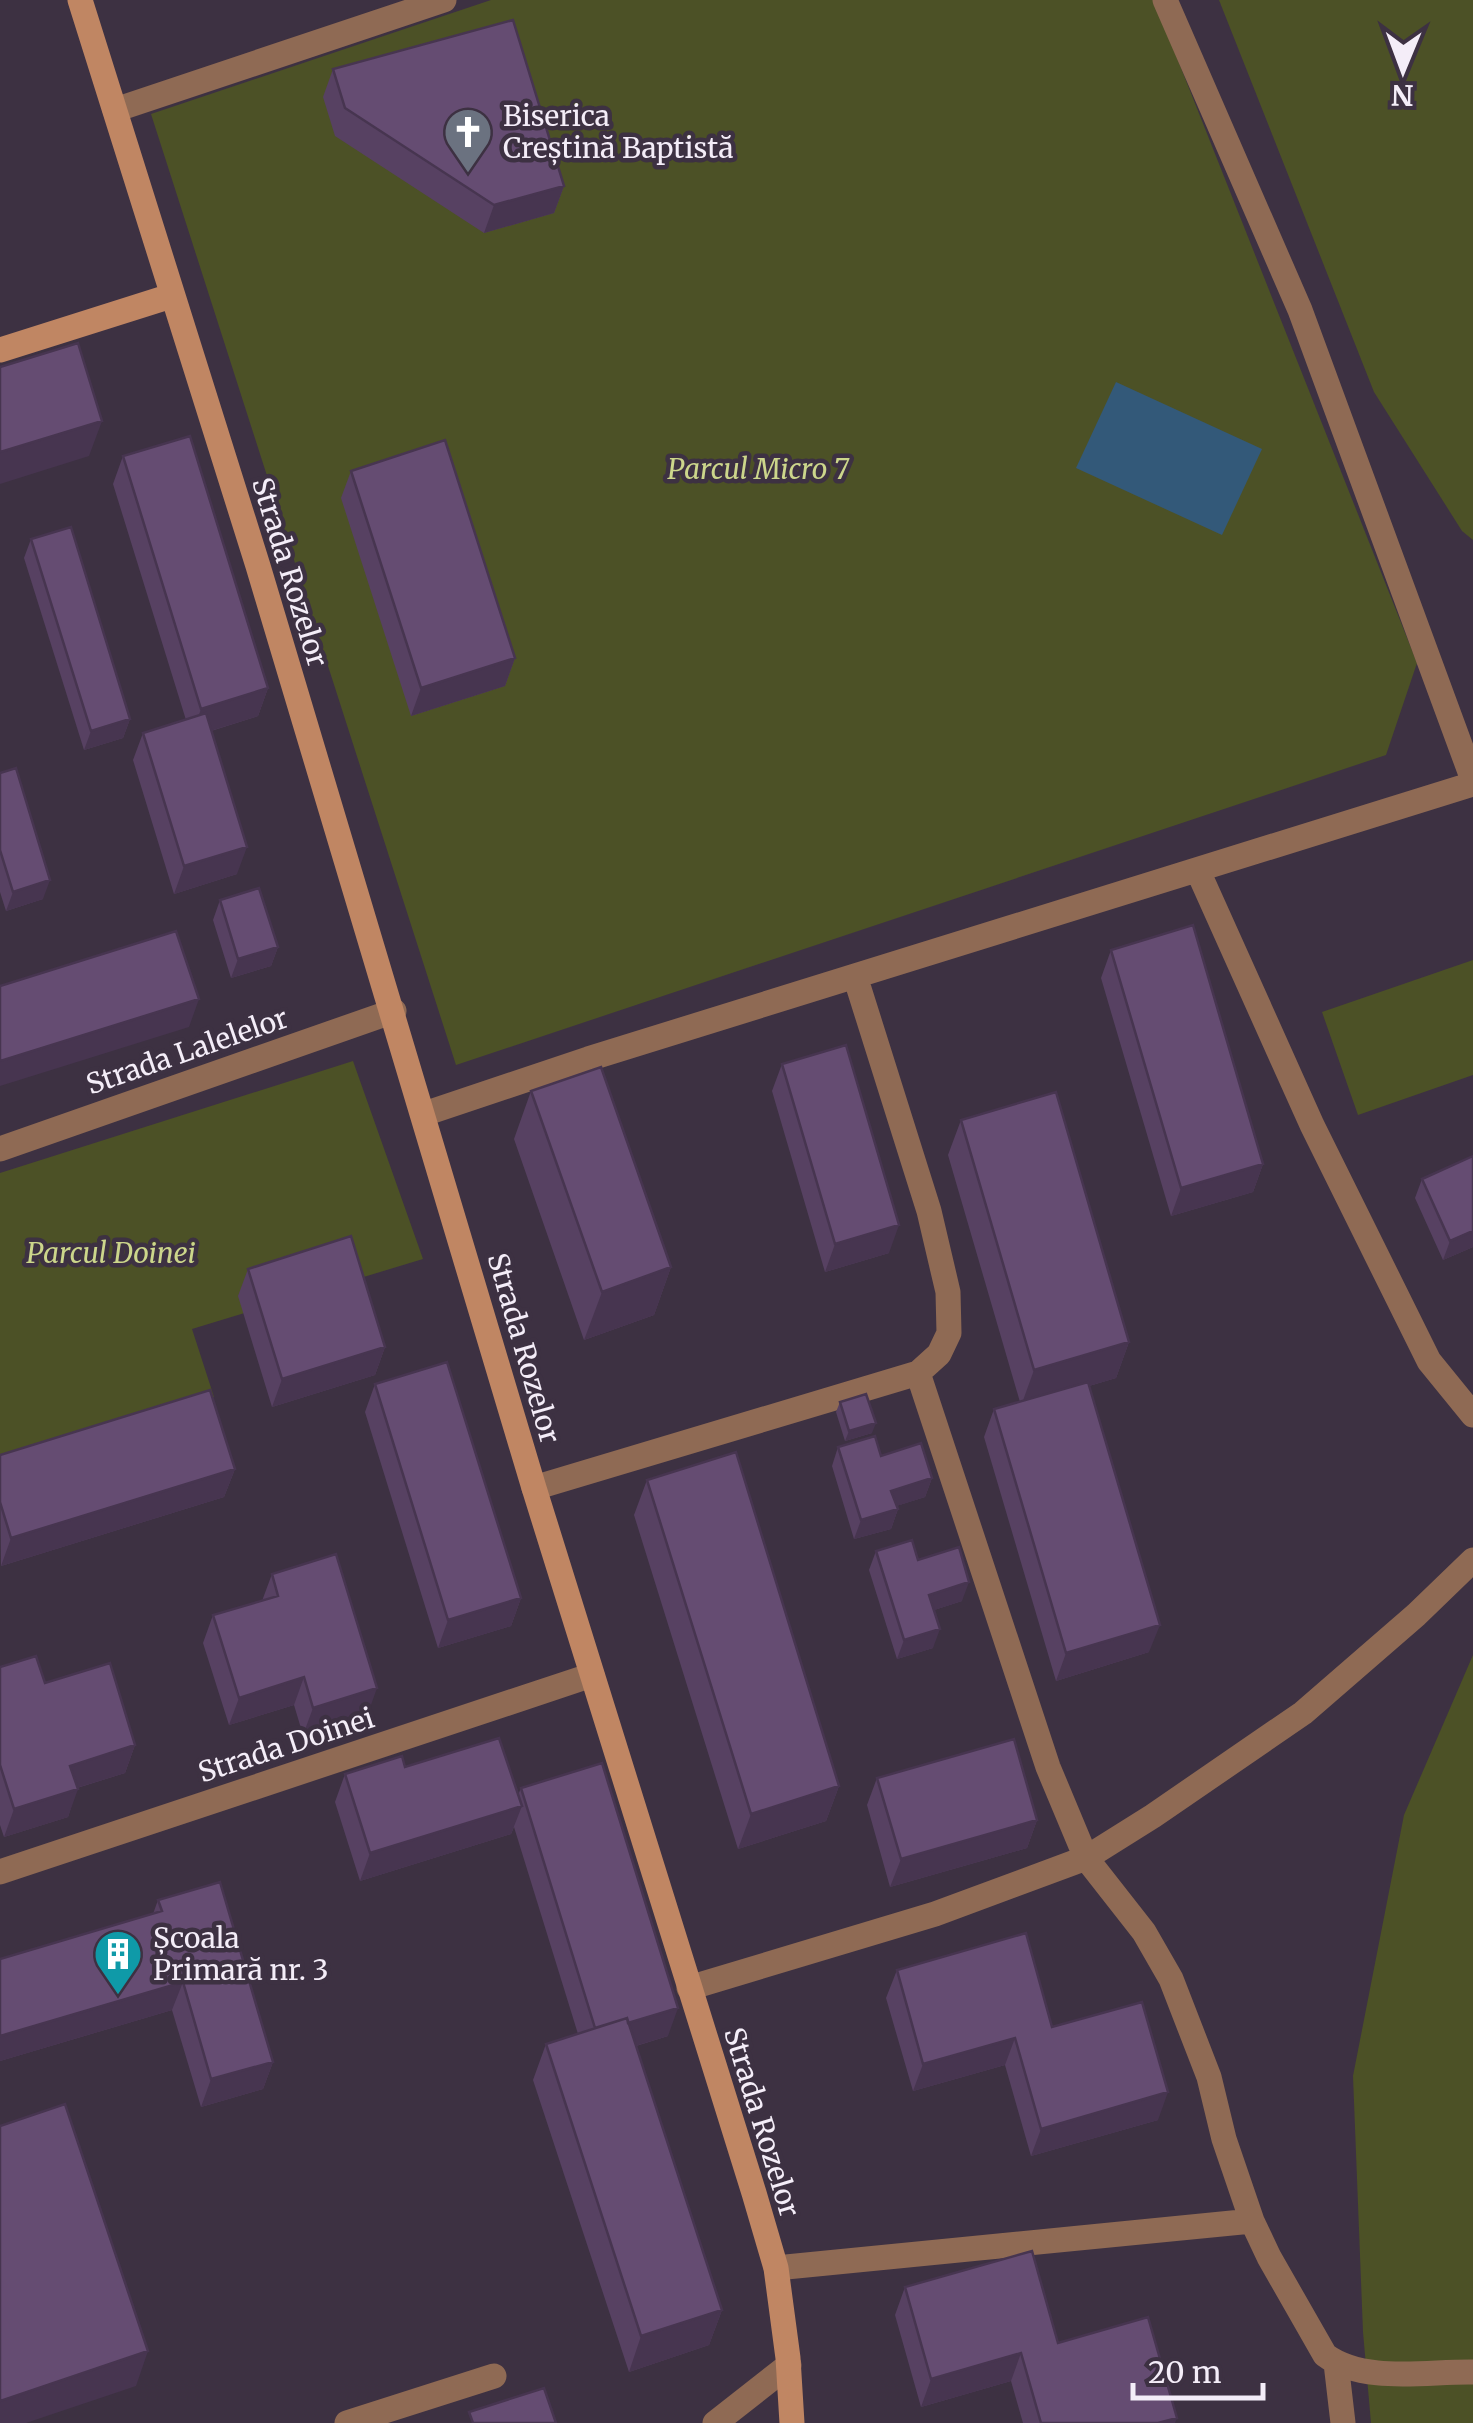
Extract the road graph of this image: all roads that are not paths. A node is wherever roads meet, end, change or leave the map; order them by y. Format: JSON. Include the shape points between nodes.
{"nodes":[{"id":1,"x":80,"y":0,"type":"edge"},
{"id":2,"x":444,"y":0,"type":"edge"},
{"id":3,"x":1165,"y":0,"type":"edge"},
{"id":4,"x":114,"y":110,"type":"junction"},
{"id":5,"x":171,"y":296,"type":"junction"},
{"id":6,"x":0,"y":350,"type":"edge"},
{"id":7,"x":1473,"y":782,"type":"edge"},
{"id":8,"x":1198,"y":871,"type":"junction"},
{"id":9,"x":855,"y":976,"type":"junction"},
{"id":10,"x":394,"y":1011,"type":"junction"},
{"id":11,"x":424,"y":1114,"type":"junction"},
{"id":12,"x":0,"y":1149,"type":"edge"},
{"id":13,"x":918,"y":1374,"type":"junction"},
{"id":14,"x":1473,"y":1414,"type":"edge"},
{"id":15,"x":534,"y":1488,"type":"junction"},
{"id":16,"x":1473,"y":1560,"type":"edge"},
{"id":17,"x":592,"y":1674,"type":"junction"},
{"id":18,"x":1086,"y":1858,"type":"junction"},
{"id":19,"x":0,"y":1872,"type":"edge"},
{"id":20,"x":689,"y":1988,"type":"junction"},
{"id":21,"x":1252,"y":2221,"type":"junction"},
{"id":22,"x":776,"y":2268,"type":"junction"},
{"id":23,"x":1336,"y":2363,"type":"junction"},
{"id":24,"x":788,"y":2365,"type":"junction"},
{"id":25,"x":1473,"y":2372,"type":"edge"},
{"id":26,"x":494,"y":2376,"type":"dead end"},
{"id":27,"x":347,"y":2423,"type":"edge"},
{"id":28,"x":715,"y":2423,"type":"edge"},
{"id":29,"x":792,"y":2423,"type":"edge"},
{"id":30,"x":1343,"y":2423,"type":"edge"}],
"edges":[{"from":1,"to":4,"type":"street","name":"Strada Rozelor"},
{"from":2,"to":4,"type":"street"},
{"from":3,"to":7,"type":"street","via":[[1300,310]]},
{"from":4,"to":5,"type":"street","name":"Strada Rozelor"},
{"from":5,"to":6,"type":"street"},
{"from":5,"to":10,"type":"street","name":"Strada Rozelor"},
{"from":7,"to":8,"type":"street"},
{"from":8,"to":9,"type":"street"},
{"from":8,"to":14,"type":"street","via":[[1420,1343]]},
{"from":9,"to":11,"type":"street"},
{"from":9,"to":13,"type":"street","via":[[948,1292],[949,1333]]},
{"from":10,"to":11,"type":"street","name":"Strada Rozelor"},
{"from":10,"to":12,"type":"street","name":"Strada Lalelelor"},
{"from":11,"to":15,"type":"street","name":"Strada Rozelor"},
{"from":13,"to":15,"type":"street"},
{"from":13,"to":18,"type":"street","via":[[1048,1766]]},
{"from":15,"to":17,"type":"street","name":"Strada Rozelor"},
{"from":16,"to":18,"type":"street","via":[[1303,1713]]},
{"from":17,"to":19,"type":"street","name":"Strada Doinei"},
{"from":17,"to":20,"type":"street","name":"Strada Rozelor"},
{"from":18,"to":20,"type":"street","via":[[936,1914]]},
{"from":18,"to":21,"type":"street","via":[[1171,1978]]},
{"from":20,"to":22,"type":"street","name":"Strada Rozelor"},
{"from":21,"to":22,"type":"street"},
{"from":21,"to":23,"type":"street"},
{"from":22,"to":24,"type":"street","name":"Strada Rozelor"},
{"from":23,"to":25,"type":"street","via":[[1381,2372]]},
{"from":23,"to":30,"type":"street"},
{"from":24,"to":28,"type":"street"},
{"from":24,"to":29,"type":"street","name":"Strada Rozelor"},
{"from":26,"to":27,"type":"street"}]}
